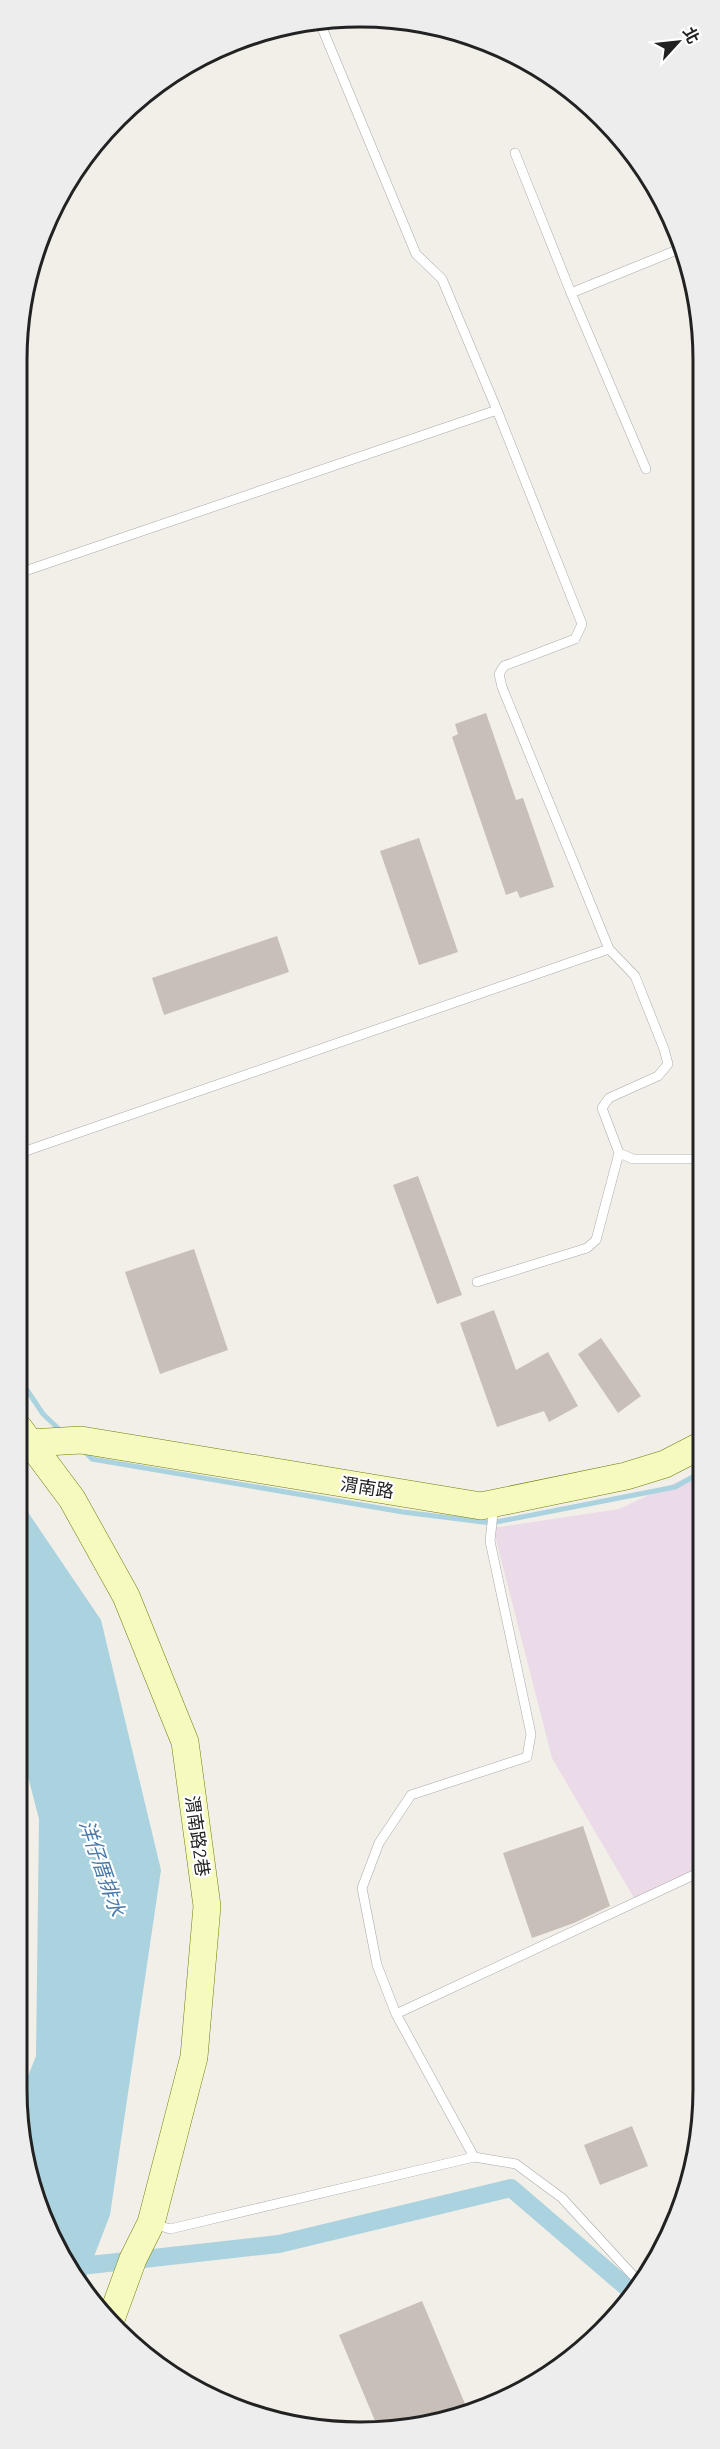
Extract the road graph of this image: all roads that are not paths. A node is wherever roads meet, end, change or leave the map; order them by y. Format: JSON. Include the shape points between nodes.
{"nodes":[{"id":1,"x":323,"y":29,"type":"edge"},
{"id":2,"x":515,"y":153,"type":"dead end"},
{"id":3,"x":674,"y":251,"type":"edge"},
{"id":4,"x":571,"y":293,"type":"junction"},
{"id":5,"x":497,"y":410,"type":"junction"},
{"id":6,"x":646,"y":469,"type":"dead end"},
{"id":7,"x":27,"y":570,"type":"edge"},
{"id":8,"x":609,"y":949,"type":"junction"},
{"id":9,"x":27,"y":1151,"type":"edge"},
{"id":10,"x":619,"y":1153,"type":"junction"},
{"id":11,"x":693,"y":1159,"type":"edge"},
{"id":12,"x":477,"y":1282,"type":"dead end"},
{"id":13,"x":27,"y":1442,"type":"edge"},
{"id":14,"x":27,"y":1448,"type":"edge"},
{"id":15,"x":693,"y":1450,"type":"edge"},
{"id":16,"x":494,"y":1503,"type":"junction"},
{"id":17,"x":693,"y":1875,"type":"edge"},
{"id":18,"x":396,"y":2014,"type":"junction"},
{"id":19,"x":474,"y":2157,"type":"junction"},
{"id":20,"x":151,"y":2223,"type":"junction"},
{"id":21,"x":635,"y":2277,"type":"edge"},
{"id":22,"x":113,"y":2312,"type":"edge"}],
"edges":[{"from":1,"to":5,"type":"lane","via":[[416,254],[442,279]]},
{"from":2,"to":4,"type":"lane"},
{"from":3,"to":4,"type":"lane"},
{"from":4,"to":6,"type":"lane"},
{"from":5,"to":7,"type":"lane"},
{"from":5,"to":8,"type":"lane","via":[[582,624],[575,639],[504,666],[499,675]]},
{"from":8,"to":9,"type":"lane"},
{"from":8,"to":10,"type":"lane","via":[[634,976],[668,1064],[658,1076],[609,1098],[602,1108]]},
{"from":10,"to":11,"type":"lane","via":[[633,1159]]},
{"from":10,"to":12,"type":"lane","via":[[596,1240],[587,1248]]},
{"from":13,"to":16,"type":"street","name":"渭南路","via":[[81,1440],[472,1505]]},
{"from":14,"to":20,"type":"street","name":"渭南路2巷","via":[[72,1499],[126,1596],[184,1742],[207,1906],[194,2057]]},
{"from":15,"to":16,"type":"street","name":"渭南路","via":[[665,1464],[626,1476]]},
{"from":16,"to":18,"type":"lane","via":[[490,1541],[531,1734],[527,1757],[411,1795],[379,1843],[362,1888],[377,1965]]},
{"from":17,"to":18,"type":"lane"},
{"from":18,"to":19,"type":"lane"},
{"from":19,"to":20,"type":"lane","via":[[170,2229]]},
{"from":19,"to":21,"type":"lane","via":[[516,2164],[562,2198]]},
{"from":20,"to":22,"type":"street","name":"渭南路2巷"}]}
